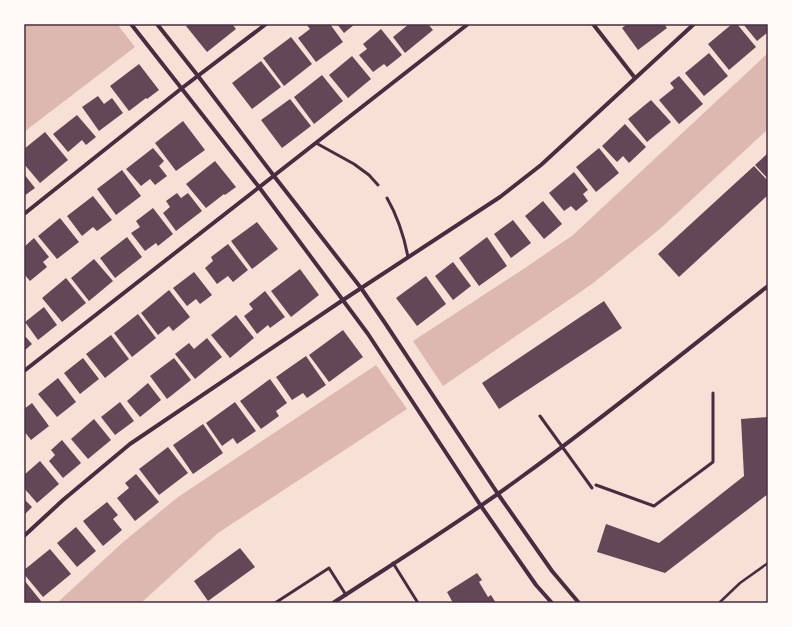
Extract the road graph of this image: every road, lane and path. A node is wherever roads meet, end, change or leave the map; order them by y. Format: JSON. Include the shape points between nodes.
{"nodes":[{"id":1,"x":131,"y":24,"type":"edge"},
{"id":2,"x":157,"y":24,"type":"edge"},
{"id":3,"x":266,"y":24,"type":"edge"},
{"id":4,"x":468,"y":24,"type":"edge"},
{"id":5,"x":593,"y":24,"type":"edge"},
{"id":6,"x":694,"y":24,"type":"edge"},
{"id":7,"x":198,"y":76,"type":"junction"},
{"id":8,"x":635,"y":78,"type":"junction"},
{"id":9,"x":182,"y":88,"type":"junction"},
{"id":10,"x":316,"y":143,"type":"junction"},
{"id":11,"x":274,"y":176,"type":"junction"},
{"id":12,"x":378,"y":185,"type":"dead end"},
{"id":13,"x":259,"y":187,"type":"junction"},
{"id":14,"x":387,"y":198,"type":"dead end"},
{"id":15,"x":24,"y":214,"type":"edge"},
{"id":16,"x":408,"y":257,"type":"junction"},
{"id":17,"x":768,"y":286,"type":"edge"},
{"id":18,"x":361,"y":288,"type":"junction"},
{"id":19,"x":343,"y":300,"type":"junction"},
{"id":20,"x":24,"y":371,"type":"edge"},
{"id":21,"x":713,"y":394,"type":"dead end"},
{"id":22,"x":540,"y":416,"type":"dead end"},
{"id":23,"x":562,"y":447,"type":"junction"},
{"id":24,"x":596,"y":484,"type":"dead end"},
{"id":25,"x":592,"y":488,"type":"dead end"},
{"id":26,"x":498,"y":494,"type":"junction"},
{"id":27,"x":481,"y":506,"type":"junction"},
{"id":28,"x":24,"y":536,"type":"edge"},
{"id":29,"x":393,"y":563,"type":"junction"},
{"id":30,"x":768,"y":563,"type":"edge"},
{"id":31,"x":346,"y":595,"type":"junction"},
{"id":32,"x":275,"y":603,"type":"edge"},
{"id":33,"x":333,"y":603,"type":"edge"},
{"id":34,"x":418,"y":603,"type":"edge"},
{"id":35,"x":552,"y":603,"type":"edge"},
{"id":36,"x":579,"y":603,"type":"edge"},
{"id":37,"x":719,"y":603,"type":"edge"}],
"edges":[{"from":1,"to":9,"type":"street"},
{"from":2,"to":7,"type":"street"},
{"from":3,"to":7,"type":"street"},
{"from":4,"to":10,"type":"street"},
{"from":5,"to":8,"type":"street"},
{"from":6,"to":8,"type":"street"},
{"from":7,"to":9,"type":"street"},
{"from":7,"to":11,"type":"street"},
{"from":8,"to":16,"type":"street","via":[[535,169],[500,197]]},
{"from":9,"to":13,"type":"street"},
{"from":9,"to":15,"type":"street"},
{"from":10,"to":11,"type":"street"},
{"from":10,"to":12,"type":"lane","via":[[354,164]]},
{"from":11,"to":13,"type":"street"},
{"from":11,"to":18,"type":"street"},
{"from":13,"to":19,"type":"street"},
{"from":13,"to":20,"type":"street"},
{"from":14,"to":16,"type":"lane","via":[[401,226]]},
{"from":16,"to":18,"type":"street"},
{"from":17,"to":23,"type":"street"},
{"from":18,"to":19,"type":"street"},
{"from":18,"to":26,"type":"street"},
{"from":19,"to":27,"type":"street"},
{"from":19,"to":28,"type":"street","via":[[130,444]]},
{"from":21,"to":24,"type":"lane","via":[[713,462],[654,506]]},
{"from":22,"to":23,"type":"lane"},
{"from":23,"to":25,"type":"lane"},
{"from":23,"to":26,"type":"street"},
{"from":26,"to":27,"type":"street"},
{"from":26,"to":36,"type":"street","via":[[552,571]]},
{"from":27,"to":29,"type":"street"},
{"from":27,"to":35,"type":"street","via":[[536,585]]},
{"from":29,"to":31,"type":"street"},
{"from":29,"to":34,"type":"lane"},
{"from":30,"to":37,"type":"path","via":[[740,583]]},
{"from":31,"to":32,"type":"lane","via":[[329,568]]},
{"from":31,"to":33,"type":"street"}]}
